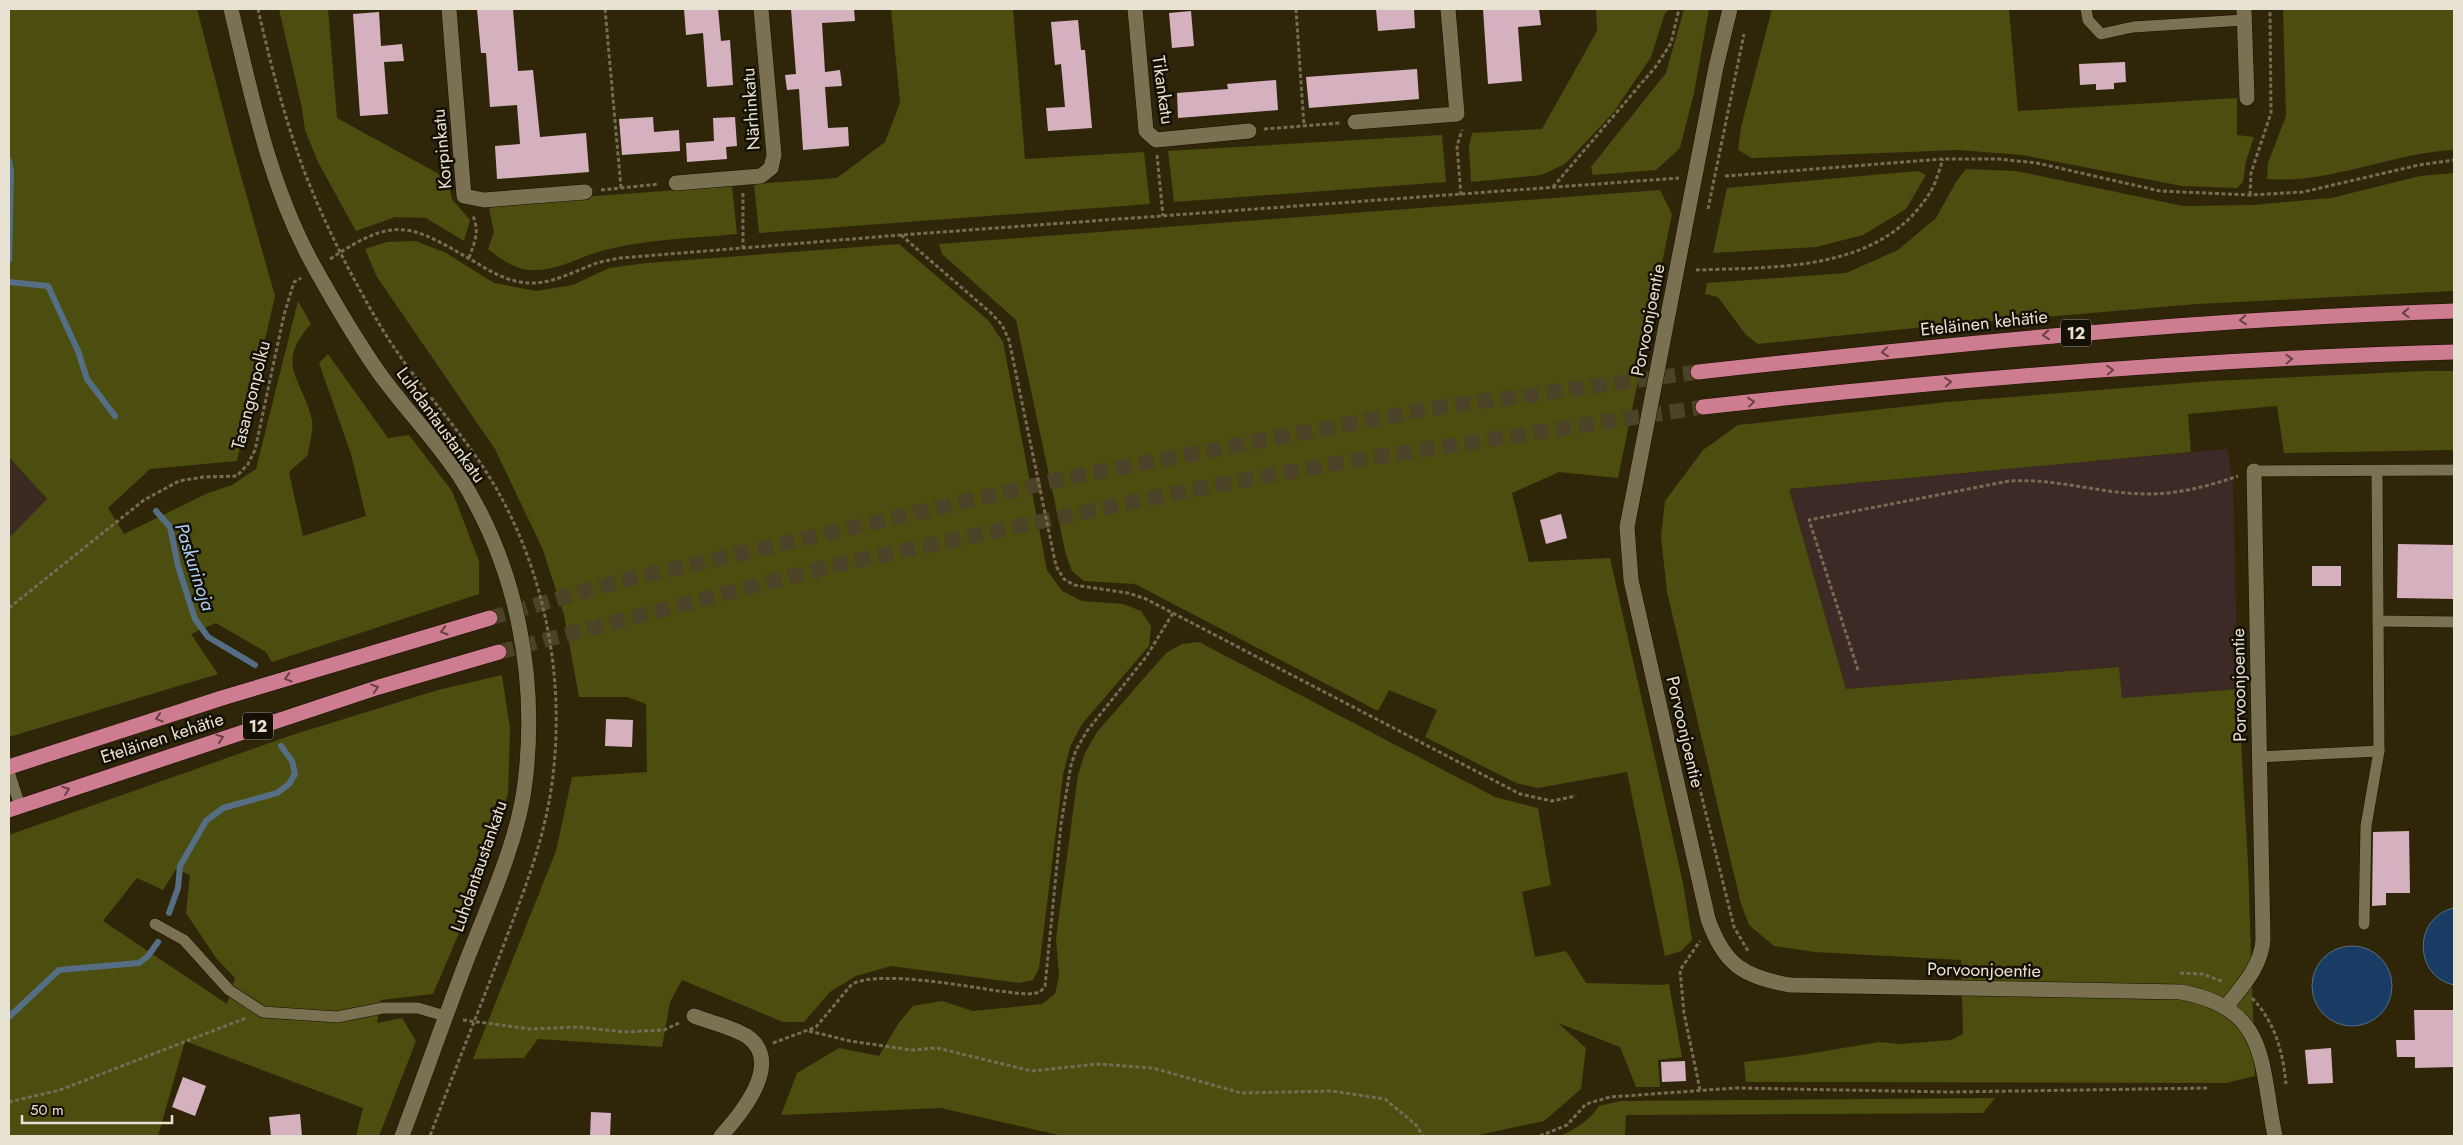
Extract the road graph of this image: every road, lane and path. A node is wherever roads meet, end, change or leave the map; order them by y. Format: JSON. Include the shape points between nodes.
{"nodes":[{"id":1,"x":230,"y":9,"type":"edge"},
{"id":2,"x":258,"y":9,"type":"edge"},
{"id":3,"x":449,"y":9,"type":"edge"},
{"id":4,"x":605,"y":9,"type":"edge"},
{"id":5,"x":761,"y":9,"type":"edge"},
{"id":6,"x":1135,"y":9,"type":"edge"},
{"id":7,"x":1296,"y":9,"type":"edge"},
{"id":8,"x":1448,"y":9,"type":"edge"},
{"id":9,"x":1679,"y":9,"type":"edge"},
{"id":10,"x":1730,"y":9,"type":"edge"},
{"id":11,"x":2086,"y":9,"type":"edge"},
{"id":12,"x":2244,"y":14,"type":"edge"},
{"id":13,"x":1745,"y":30,"type":"dead end"},
{"id":14,"x":2247,"y":98,"type":"dead end"},
{"id":15,"x":1457,"y":114,"type":"junction"},
{"id":16,"x":1355,"y":122,"type":"joint"},
{"id":17,"x":1304,"y":126,"type":"junction"},
{"id":18,"x":1249,"y":131,"type":"joint"},
{"id":19,"x":1156,"y":140,"type":"junction"},
{"id":20,"x":1944,"y":159,"type":"junction"},
{"id":21,"x":2454,"y":160,"type":"edge"},
{"id":22,"x":304,"y":169,"type":"dead end"},
{"id":23,"x":1725,"y":176,"type":"dead end"},
{"id":24,"x":743,"y":177,"type":"junction"},
{"id":25,"x":1680,"y":178,"type":"dead end"},
{"id":26,"x":676,"y":182,"type":"joint"},
{"id":27,"x":621,"y":188,"type":"junction"},
{"id":28,"x":1552,"y":188,"type":"junction"},
{"id":29,"x":585,"y":192,"type":"joint"},
{"id":30,"x":1461,"y":195,"type":"junction"},
{"id":31,"x":464,"y":196,"type":"junction"},
{"id":32,"x":1708,"y":213,"type":"dead end"},
{"id":33,"x":1163,"y":217,"type":"junction"},
{"id":34,"x":901,"y":235,"type":"junction"},
{"id":35,"x":743,"y":249,"type":"junction"},
{"id":36,"x":468,"y":258,"type":"junction"},
{"id":37,"x":1698,"y":261,"type":"dead end"},
{"id":38,"x":315,"y":269,"type":"junction"},
{"id":39,"x":1696,"y":270,"type":"junction"},
{"id":40,"x":1694,"y":280,"type":"dead end"},
{"id":41,"x":2454,"y":311,"type":"edge"},
{"id":42,"x":2454,"y":352,"type":"edge"},
{"id":43,"x":1698,"y":372,"type":"tunnel mouth"},
{"id":44,"x":1703,"y":407,"type":"tunnel mouth"},
{"id":45,"x":2454,"y":470,"type":"edge"},
{"id":46,"x":2254,"y":471,"type":"junction"},
{"id":47,"x":2377,"y":471,"type":"junction"},
{"id":48,"x":9,"y":608,"type":"edge"},
{"id":49,"x":1173,"y":613,"type":"junction"},
{"id":50,"x":490,"y":618,"type":"tunnel mouth"},
{"id":51,"x":2378,"y":621,"type":"junction"},
{"id":52,"x":2454,"y":622,"type":"edge"},
{"id":53,"x":499,"y":652,"type":"tunnel mouth"},
{"id":54,"x":1858,"y":670,"type":"dead end"},
{"id":55,"x":1683,"y":720,"type":"dead end"},
{"id":56,"x":2379,"y":751,"type":"junction"},
{"id":57,"x":2258,"y":757,"type":"junction"},
{"id":58,"x":9,"y":767,"type":"edge"},
{"id":59,"x":9,"y":772,"type":"edge"},
{"id":60,"x":1576,"y":796,"type":"dead end"},
{"id":61,"x":14,"y":808,"type":"edge"},
{"id":62,"x":155,"y":924,"type":"dead end"},
{"id":63,"x":2364,"y":924,"type":"dead end"},
{"id":64,"x":1755,"y":956,"type":"dead end"},
{"id":65,"x":1680,"y":970,"type":"dead end"},
{"id":66,"x":2173,"y":973,"type":"dead end"},
{"id":67,"x":2241,"y":986,"type":"junction"},
{"id":68,"x":2226,"y":1007,"type":"junction"},
{"id":69,"x":263,"y":1012,"type":"junction"},
{"id":70,"x":445,"y":1016,"type":"junction"},
{"id":71,"x":694,"y":1016,"type":"joint"},
{"id":72,"x":808,"y":1031,"type":"junction"},
{"id":73,"x":758,"y":1048,"type":"junction"},
{"id":74,"x":462,"y":1056,"type":"dead end"},
{"id":75,"x":2284,"y":1062,"type":"dead end"},
{"id":76,"x":2208,"y":1088,"type":"dead end"},
{"id":77,"x":1700,"y":1090,"type":"junction"},
{"id":78,"x":9,"y":1102,"type":"edge"},
{"id":79,"x":402,"y":1136,"type":"edge"},
{"id":80,"x":430,"y":1136,"type":"edge"},
{"id":81,"x":721,"y":1136,"type":"edge"},
{"id":82,"x":1423,"y":1136,"type":"edge"},
{"id":83,"x":1540,"y":1136,"type":"edge"},
{"id":84,"x":2275,"y":1136,"type":"edge"}],
"edges":[{"from":1,"to":38,"type":"street","name":"Luhdantaustankatu","via":[[266,153],[291,221]]},
{"from":2,"to":22,"type":"path","via":[[273,73]]},
{"from":3,"to":31,"type":"street","name":"Korpinkatu"},
{"from":4,"to":27,"type":"path"},
{"from":5,"to":24,"type":"street","name":"Närhinkatu","via":[[774,155],[771,168],[761,176]]},
{"from":6,"to":19,"type":"street","name":"Tikankatu","via":[[1146,131]]},
{"from":7,"to":17,"type":"path"},
{"from":8,"to":15,"type":"street"},
{"from":9,"to":28,"type":"path","via":[[1671,43],[1657,65]]},
{"from":10,"to":68,"type":"street","name":"Porvoonjoentie","via":[[1627,527],[1631,580],[1714,936],[1736,967],[1752,976],[1790,985],[2181,992],[2204,996]]},
{"from":11,"to":12,"type":"lane","via":[[2088,20],[2101,34],[2133,27]]},
{"from":12,"to":14,"type":"street"},
{"from":13,"to":32,"type":"path"},
{"from":15,"to":16,"type":"street"},
{"from":15,"to":30,"type":"path","via":[[1462,132],[1457,146]]},
{"from":16,"to":17,"type":"path"},
{"from":17,"to":18,"type":"path"},
{"from":18,"to":19,"type":"street","name":"Tikankatu"},
{"from":19,"to":33,"type":"path"},
{"from":20,"to":21,"type":"path","via":[[2037,163],[2160,191],[2250,195],[2304,192]]},
{"from":20,"to":23,"type":"path"},
{"from":20,"to":39,"type":"path","via":[[1930,193],[1911,218],[1868,248],[1846,256],[1768,268]]},
{"from":24,"to":26,"type":"street","name":"Närhinkatu"},
{"from":24,"to":35,"type":"path"},
{"from":25,"to":28,"type":"path","name":"Tasangonpolku"},
{"from":26,"to":27,"type":"path"},
{"from":27,"to":29,"type":"path"},
{"from":28,"to":30,"type":"path","name":"Tasangonpolku"},
{"from":29,"to":31,"type":"street","name":"Korpinkatu","via":[[484,200]]},
{"from":30,"to":33,"type":"path","name":"Tasangonpolku"},
{"from":31,"to":36,"type":"path","via":[[477,225]]},
{"from":33,"to":34,"type":"path","name":"Tasangonpolku"},
{"from":34,"to":35,"type":"path","name":"Tasangonpolku"},
{"from":34,"to":49,"type":"path","via":[[1002,325],[1009,340],[1056,566],[1064,579],[1074,585],[1128,593]]},
{"from":35,"to":36,"type":"path","name":"Tasangonpolku","via":[[620,258],[539,283],[501,277]]},
{"from":36,"to":38,"type":"path","name":"Tasangonpolku","via":[[416,231],[396,228],[374,234]]},
{"from":37,"to":39,"type":"path"},
{"from":38,"to":48,"type":"path","name":"Tasangonpolku","via":[[294,282],[255,450],[248,464],[237,476],[179,481],[144,500]]},
{"from":38,"to":70,"type":"street","name":"Luhdantaustankatu","via":[[377,370],[459,476],[488,526],[520,630],[529,712],[524,786],[513,833]]},
{"from":39,"to":40,"type":"path"},
{"from":41,"to":43,"type":"highway","name":"Eteläinen kehätie","number":"12","one_way":true,"via":[[2332,315],[2024,337]]},
{"from":44,"to":42,"type":"highway","number":"12","one_way":true,"via":[[2019,375]]},
{"from":45,"to":47,"type":"lane"},
{"from":46,"to":47,"type":"lane"},
{"from":46,"to":54,"type":"path","via":[[2173,493],[2114,491],[2038,480],[2009,481],[1809,520]]},
{"from":46,"to":57,"type":"street","name":"Porvoonjoentie"},
{"from":47,"to":51,"type":"lane"},
{"from":49,"to":60,"type":"path","via":[[1520,794],[1552,801]]},
{"from":49,"to":72,"type":"path","via":[[1146,658],[1087,731],[1071,764],[1060,824],[1045,986],[1040,992],[1021,994],[928,982],[860,980],[852,984],[816,1027]]},
{"from":50,"to":58,"type":"highway","name":"Eteläinen kehätie","number":"12","one_way":true,"via":[[222,698]]},
{"from":51,"to":52,"type":"lane"},
{"from":51,"to":56,"type":"lane"},
{"from":61,"to":53,"type":"highway","name":"Eteläinen kehätie","number":"12","one_way":true,"via":[[369,690]]},
{"from":55,"to":64,"type":"path","via":[[1734,927],[1749,952]]},
{"from":56,"to":57,"type":"lane"},
{"from":56,"to":63,"type":"lane","via":[[2366,826]]},
{"from":57,"to":67,"type":"street","name":"Porvoonjoentie","via":[[2262,949],[2255,968]]},
{"from":59,"to":61,"type":"lane"},
{"from":62,"to":69,"type":"lane","via":[[184,940],[228,990]]},
{"from":65,"to":77,"type":"path","via":[[1684,1013]]},
{"from":66,"to":67,"type":"path","via":[[2202,974]]},
{"from":67,"to":68,"type":"street","name":"Porvoonjoentie"},
{"from":67,"to":75,"type":"path","via":[[2270,1022]]},
{"from":68,"to":84,"type":"street","name":"Porvoonjoentie","via":[[2242,1020],[2258,1048],[2271,1101]]},
{"from":69,"to":70,"type":"lane","via":[[337,1016],[383,1008],[418,1008]]},
{"from":69,"to":78,"type":"path","via":[[60,1090]]},
{"from":70,"to":71,"type":"path","via":[[530,1029],[578,1027],[624,1032],[664,1030]]},
{"from":70,"to":79,"type":"street","name":"Luhdantaustankatu"},
{"from":71,"to":73,"type":"street","via":[[748,1037]]},
{"from":72,"to":73,"type":"path"},
{"from":72,"to":82,"type":"path","via":[[912,1050],[937,1048],[1032,1072],[1098,1064],[1153,1068],[1240,1093],[1332,1091],[1385,1099],[1416,1125]]},
{"from":73,"to":81,"type":"street","via":[[762,1057],[760,1079],[740,1114]]},
{"from":74,"to":80,"type":"path"},
{"from":76,"to":77,"type":"path","via":[[1950,1092]]},
{"from":77,"to":83,"type":"path","via":[[1610,1097],[1586,1104],[1567,1125]]}]}
